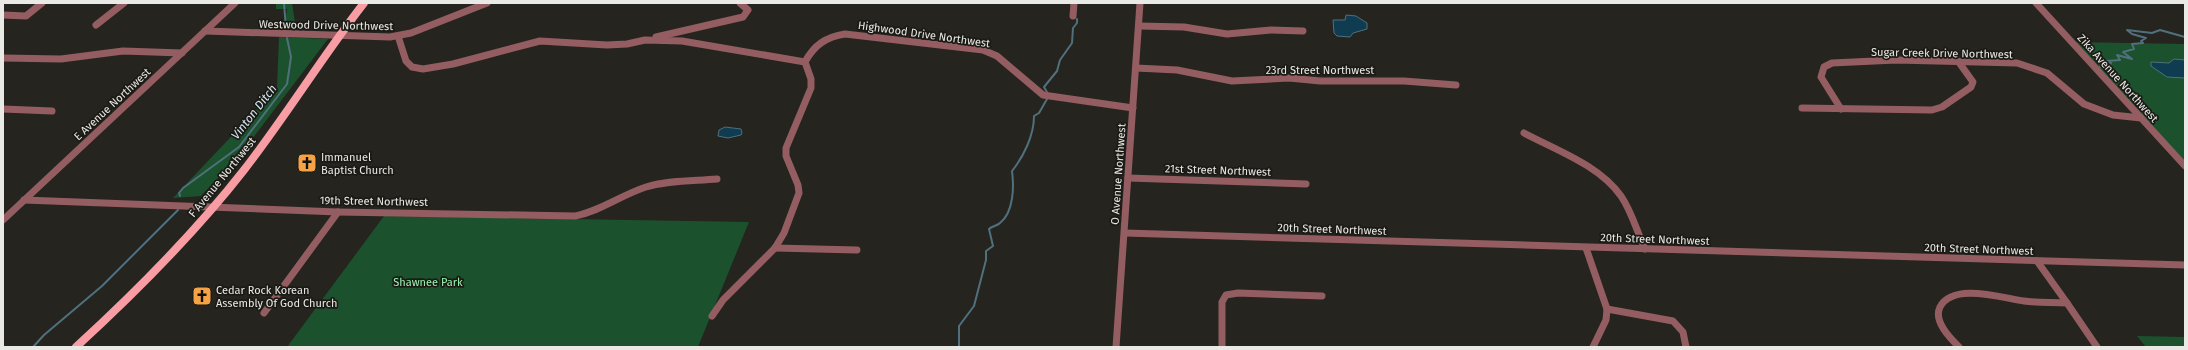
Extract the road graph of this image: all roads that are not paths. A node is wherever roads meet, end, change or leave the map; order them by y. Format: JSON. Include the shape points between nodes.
{"nodes":[{"id":1,"x":42,"y":3,"type":"edge"},
{"id":2,"x":124,"y":3,"type":"edge"},
{"id":3,"x":235,"y":3,"type":"edge"},
{"id":4,"x":364,"y":3,"type":"edge"},
{"id":5,"x":487,"y":3,"type":"edge"},
{"id":6,"x":740,"y":3,"type":"edge"},
{"id":7,"x":1074,"y":3,"type":"edge"},
{"id":8,"x":1140,"y":3,"type":"edge"},
{"id":9,"x":2036,"y":3,"type":"edge"},
{"id":10,"x":3,"y":15,"type":"edge"},
{"id":11,"x":1073,"y":16,"type":"dead end"},
{"id":12,"x":96,"y":25,"type":"dead end"},
{"id":13,"x":1139,"y":26,"type":"junction"},
{"id":14,"x":205,"y":31,"type":"junction"},
{"id":15,"x":681,"y":31,"type":"junction"},
{"id":16,"x":1303,"y":31,"type":"dead end"},
{"id":17,"x":339,"y":36,"type":"junction"},
{"id":18,"x":398,"y":36,"type":"junction"},
{"id":19,"x":645,"y":40,"type":"junction"},
{"id":20,"x":682,"y":41,"type":"junction"},
{"id":21,"x":182,"y":53,"type":"junction"},
{"id":22,"x":3,"y":58,"type":"edge"},
{"id":23,"x":1958,"y":61,"type":"junction"},
{"id":24,"x":805,"y":62,"type":"junction"},
{"id":25,"x":1136,"y":68,"type":"junction"},
{"id":26,"x":1456,"y":84,"type":"dead end"},
{"id":27,"x":1133,"y":108,"type":"junction"},
{"id":28,"x":1802,"y":108,"type":"dead end"},
{"id":29,"x":3,"y":109,"type":"edge"},
{"id":30,"x":1841,"y":109,"type":"junction"},
{"id":31,"x":52,"y":111,"type":"dead end"},
{"id":32,"x":2141,"y":118,"type":"junction"},
{"id":33,"x":1524,"y":132,"type":"dead end"},
{"id":34,"x":2185,"y":166,"type":"edge"},
{"id":35,"x":1128,"y":178,"type":"junction"},
{"id":36,"x":717,"y":179,"type":"dead end"},
{"id":37,"x":1306,"y":184,"type":"dead end"},
{"id":38,"x":24,"y":200,"type":"junction"},
{"id":39,"x":214,"y":206,"type":"junction"},
{"id":40,"x":338,"y":212,"type":"junction"},
{"id":41,"x":3,"y":220,"type":"edge"},
{"id":42,"x":1125,"y":233,"type":"junction"},
{"id":43,"x":775,"y":248,"type":"junction"},
{"id":44,"x":1586,"y":248,"type":"junction"},
{"id":45,"x":857,"y":250,"type":"dead end"},
{"id":46,"x":1645,"y":250,"type":"junction"},
{"id":47,"x":2037,"y":261,"type":"junction"},
{"id":48,"x":2185,"y":265,"type":"edge"},
{"id":49,"x":1322,"y":296,"type":"dead end"},
{"id":50,"x":2067,"y":303,"type":"junction"},
{"id":51,"x":1607,"y":309,"type":"junction"},
{"id":52,"x":264,"y":313,"type":"dead end"},
{"id":53,"x":712,"y":316,"type":"dead end"},
{"id":54,"x":76,"y":347,"type":"edge"},
{"id":55,"x":1116,"y":347,"type":"edge"},
{"id":56,"x":1222,"y":347,"type":"edge"},
{"id":57,"x":1593,"y":347,"type":"edge"},
{"id":58,"x":1686,"y":347,"type":"edge"},
{"id":59,"x":1959,"y":347,"type":"edge"},
{"id":60,"x":2097,"y":347,"type":"edge"}],
"edges":[{"from":1,"to":10,"type":"street","via":[[26,16]]},
{"from":2,"to":12,"type":"street"},
{"from":3,"to":14,"type":"street","name":"E Avenue Northwest"},
{"from":4,"to":17,"type":"main road","name":"F Avenue Northwest"},
{"from":5,"to":18,"type":"street","name":"Westwood Drive Northwest"},
{"from":6,"to":15,"type":"street","via":[[748,10],[743,17]]},
{"from":7,"to":11,"type":"street"},
{"from":8,"to":13,"type":"street","name":"O Avenue Northwest"},
{"from":9,"to":32,"type":"street","name":"Zika Avenue Northwest"},
{"from":13,"to":16,"type":"street","via":[[1184,28],[1227,34],[1271,30]]},
{"from":13,"to":25,"type":"street","name":"O Avenue Northwest"},
{"from":14,"to":17,"type":"street","name":"Westwood Drive Northwest"},
{"from":14,"to":21,"type":"street","name":"E Avenue Northwest"},
{"from":15,"to":19,"type":"street"},
{"from":15,"to":20,"type":"street"},
{"from":17,"to":18,"type":"street","name":"Westwood Drive Northwest"},
{"from":17,"to":39,"type":"main road","name":"F Avenue Northwest","via":[[270,136]]},
{"from":18,"to":19,"type":"street","via":[[406,61],[412,67],[423,69],[453,64],[540,41],[607,45]]},
{"from":19,"to":20,"type":"street"},
{"from":20,"to":24,"type":"street"},
{"from":21,"to":22,"type":"street","via":[[124,51],[61,59]]},
{"from":21,"to":38,"type":"street","name":"E Avenue Northwest"},
{"from":23,"to":30,"type":"street","via":[[1973,82],[1971,87],[1937,109]]},
{"from":23,"to":30,"type":"street","name":"Sugar Creek Drive Northwest","via":[[1888,60],[1828,65],[1822,70],[1821,77]]},
{"from":23,"to":32,"type":"street","name":"Sugar Creek Drive Northwest","via":[[2010,62],[2035,68],[2056,79],[2084,104],[2113,115]]},
{"from":24,"to":27,"type":"street","name":"Highwood Drive Northwest","via":[[808,54],[821,41],[841,34],[983,50],[997,56],[1043,95]]},
{"from":24,"to":43,"type":"street","via":[[811,79],[811,88],[786,148],[786,156],[798,184],[799,193],[784,233]]},
{"from":25,"to":26,"type":"street","name":"23rd Street Northwest","via":[[1177,70],[1232,81],[1289,78]]},
{"from":25,"to":27,"type":"street","name":"O Avenue Northwest"},
{"from":27,"to":35,"type":"street","name":"O Avenue Northwest"},
{"from":28,"to":30,"type":"street"},
{"from":29,"to":31,"type":"street"},
{"from":32,"to":34,"type":"street","name":"Zika Avenue Northwest"},
{"from":33,"to":46,"type":"street","via":[[1596,173],[1610,184],[1624,200]]},
{"from":35,"to":37,"type":"street","name":"21st Street Northwest"},
{"from":35,"to":42,"type":"street","name":"O Avenue Northwest"},
{"from":36,"to":40,"type":"street","name":"19th Street Northwest","via":[[646,187],[592,213],[575,216]]},
{"from":38,"to":39,"type":"street","name":"19th Street Northwest"},
{"from":38,"to":41,"type":"street","name":"E Avenue Northwest"},
{"from":39,"to":40,"type":"street","name":"19th Street Northwest"},
{"from":39,"to":54,"type":"main road","name":"F Avenue Northwest","via":[[154,272]]},
{"from":40,"to":52,"type":"street"},
{"from":42,"to":44,"type":"street","name":"20th Street Northwest"},
{"from":42,"to":55,"type":"street","name":"O Avenue Northwest"},
{"from":43,"to":45,"type":"street"},
{"from":43,"to":53,"type":"street","via":[[728,295]]},
{"from":44,"to":46,"type":"street","name":"20th Street Northwest"},
{"from":44,"to":51,"type":"street"},
{"from":46,"to":47,"type":"street","name":"20th Street Northwest"},
{"from":47,"to":48,"type":"street","name":"20th Street Northwest"},
{"from":47,"to":50,"type":"street"},
{"from":49,"to":56,"type":"street","via":[[1238,293],[1226,295],[1222,302]]},
{"from":50,"to":59,"type":"street","via":[[2025,301],[1986,294],[1950,297],[1943,301],[1939,315],[1947,334]]},
{"from":50,"to":60,"type":"street"},
{"from":51,"to":57,"type":"street","via":[[1606,320]]},
{"from":51,"to":58,"type":"street","via":[[1673,321],[1683,332]]}]}
